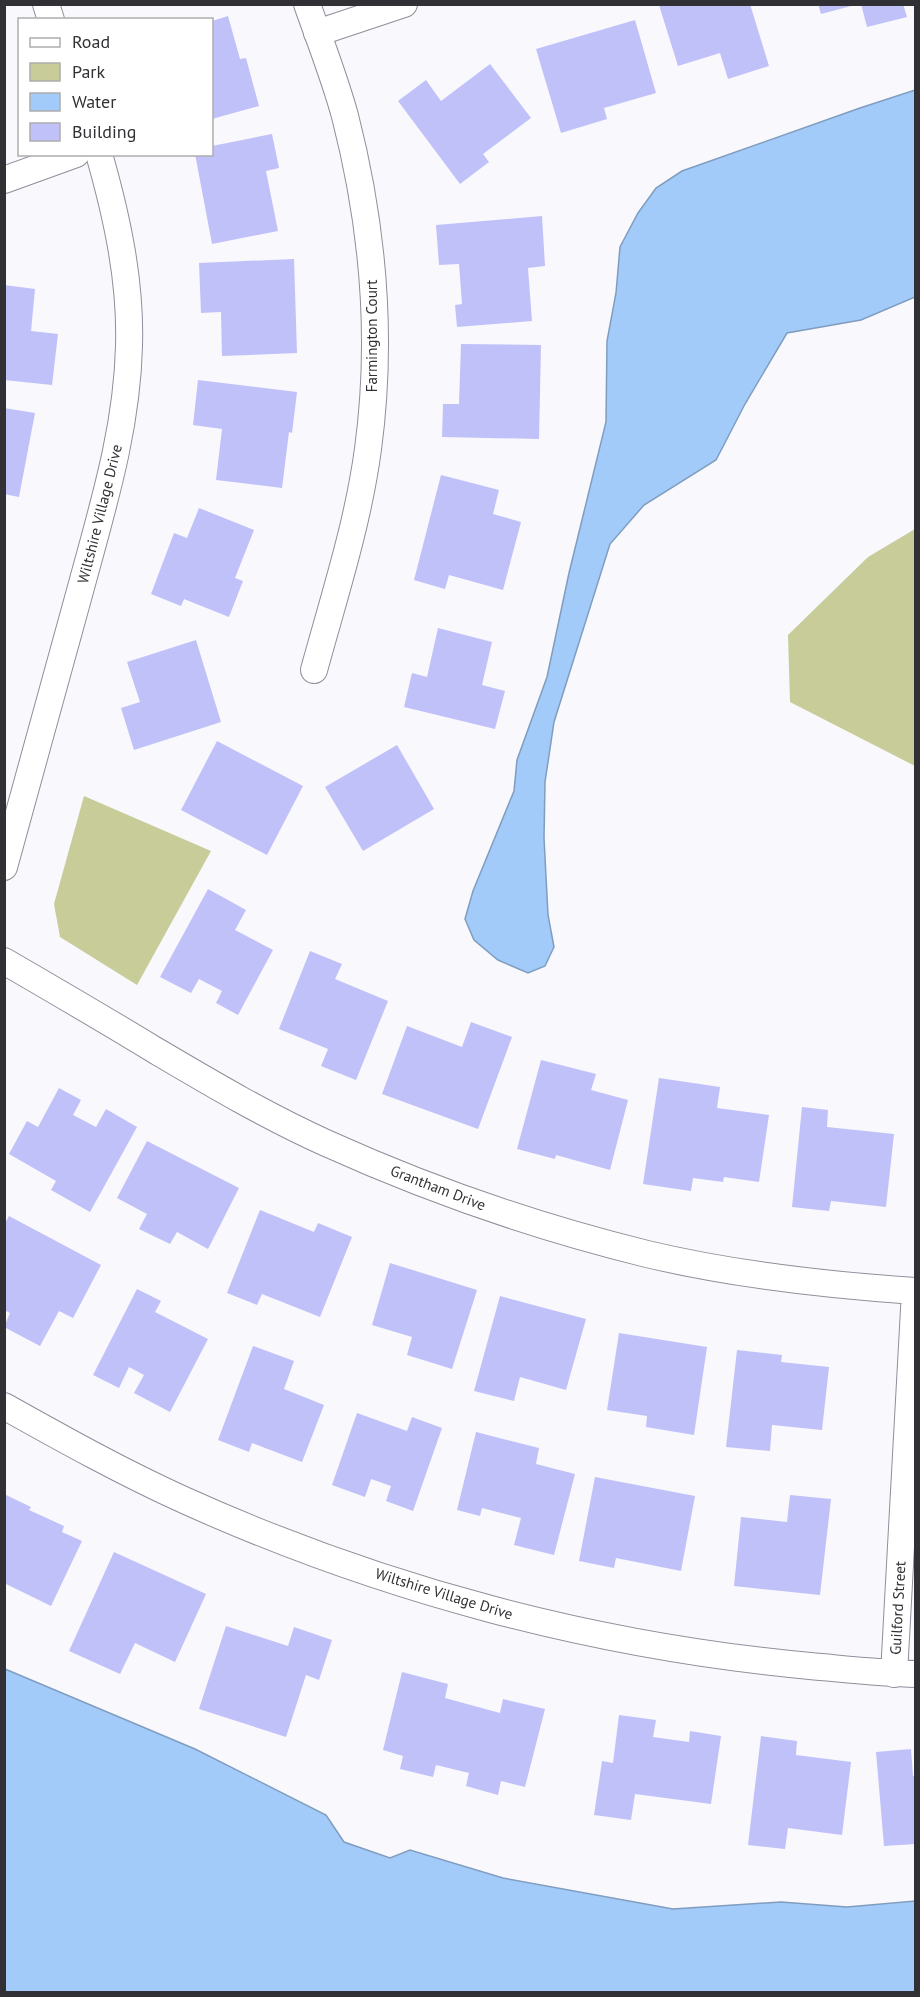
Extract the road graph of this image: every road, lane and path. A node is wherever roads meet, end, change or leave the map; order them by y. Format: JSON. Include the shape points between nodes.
{"nodes":[{"id":1,"x":307,"y":4,"type":"edge"},
{"id":2,"x":404,"y":4,"type":"edge"},
{"id":3,"x":317,"y":33,"type":"junction"},
{"id":4,"x":70,"y":156,"type":"edge"},
{"id":5,"x":100,"y":156,"type":"edge"},
{"id":6,"x":4,"y":180,"type":"edge"},
{"id":7,"x":314,"y":670,"type":"dead end"},
{"id":8,"x":4,"y":867,"type":"edge"},
{"id":9,"x":4,"y":961,"type":"edge"},
{"id":10,"x":915,"y":1291,"type":"edge"},
{"id":11,"x":4,"y":1406,"type":"edge"},
{"id":12,"x":905,"y":1674,"type":"edge"}],
"edges":[{"from":1,"to":3,"type":"street","name":"Farmington Court"},
{"from":2,"to":3,"type":"street"},
{"from":3,"to":7,"type":"street","name":"Farmington Court","via":[[345,114],[363,197],[374,281],[375,365],[368,450],[354,522]]},
{"from":4,"to":6,"type":"street"},
{"from":5,"to":8,"type":"street","name":"Wiltshire Village Drive","via":[[114,206],[126,276],[127,393],[115,463]]},
{"from":9,"to":10,"type":"street","name":"Grantham Drive","via":[[231,1095],[325,1143],[447,1194],[547,1227],[649,1254],[753,1274]]},
{"from":10,"to":12,"type":"street","name":"Guilford Street"},
{"from":11,"to":12,"type":"street","name":"Wiltshire Village Drive","via":[[184,1500],[320,1555],[432,1593],[546,1623],[661,1647],[748,1660]]}]}
